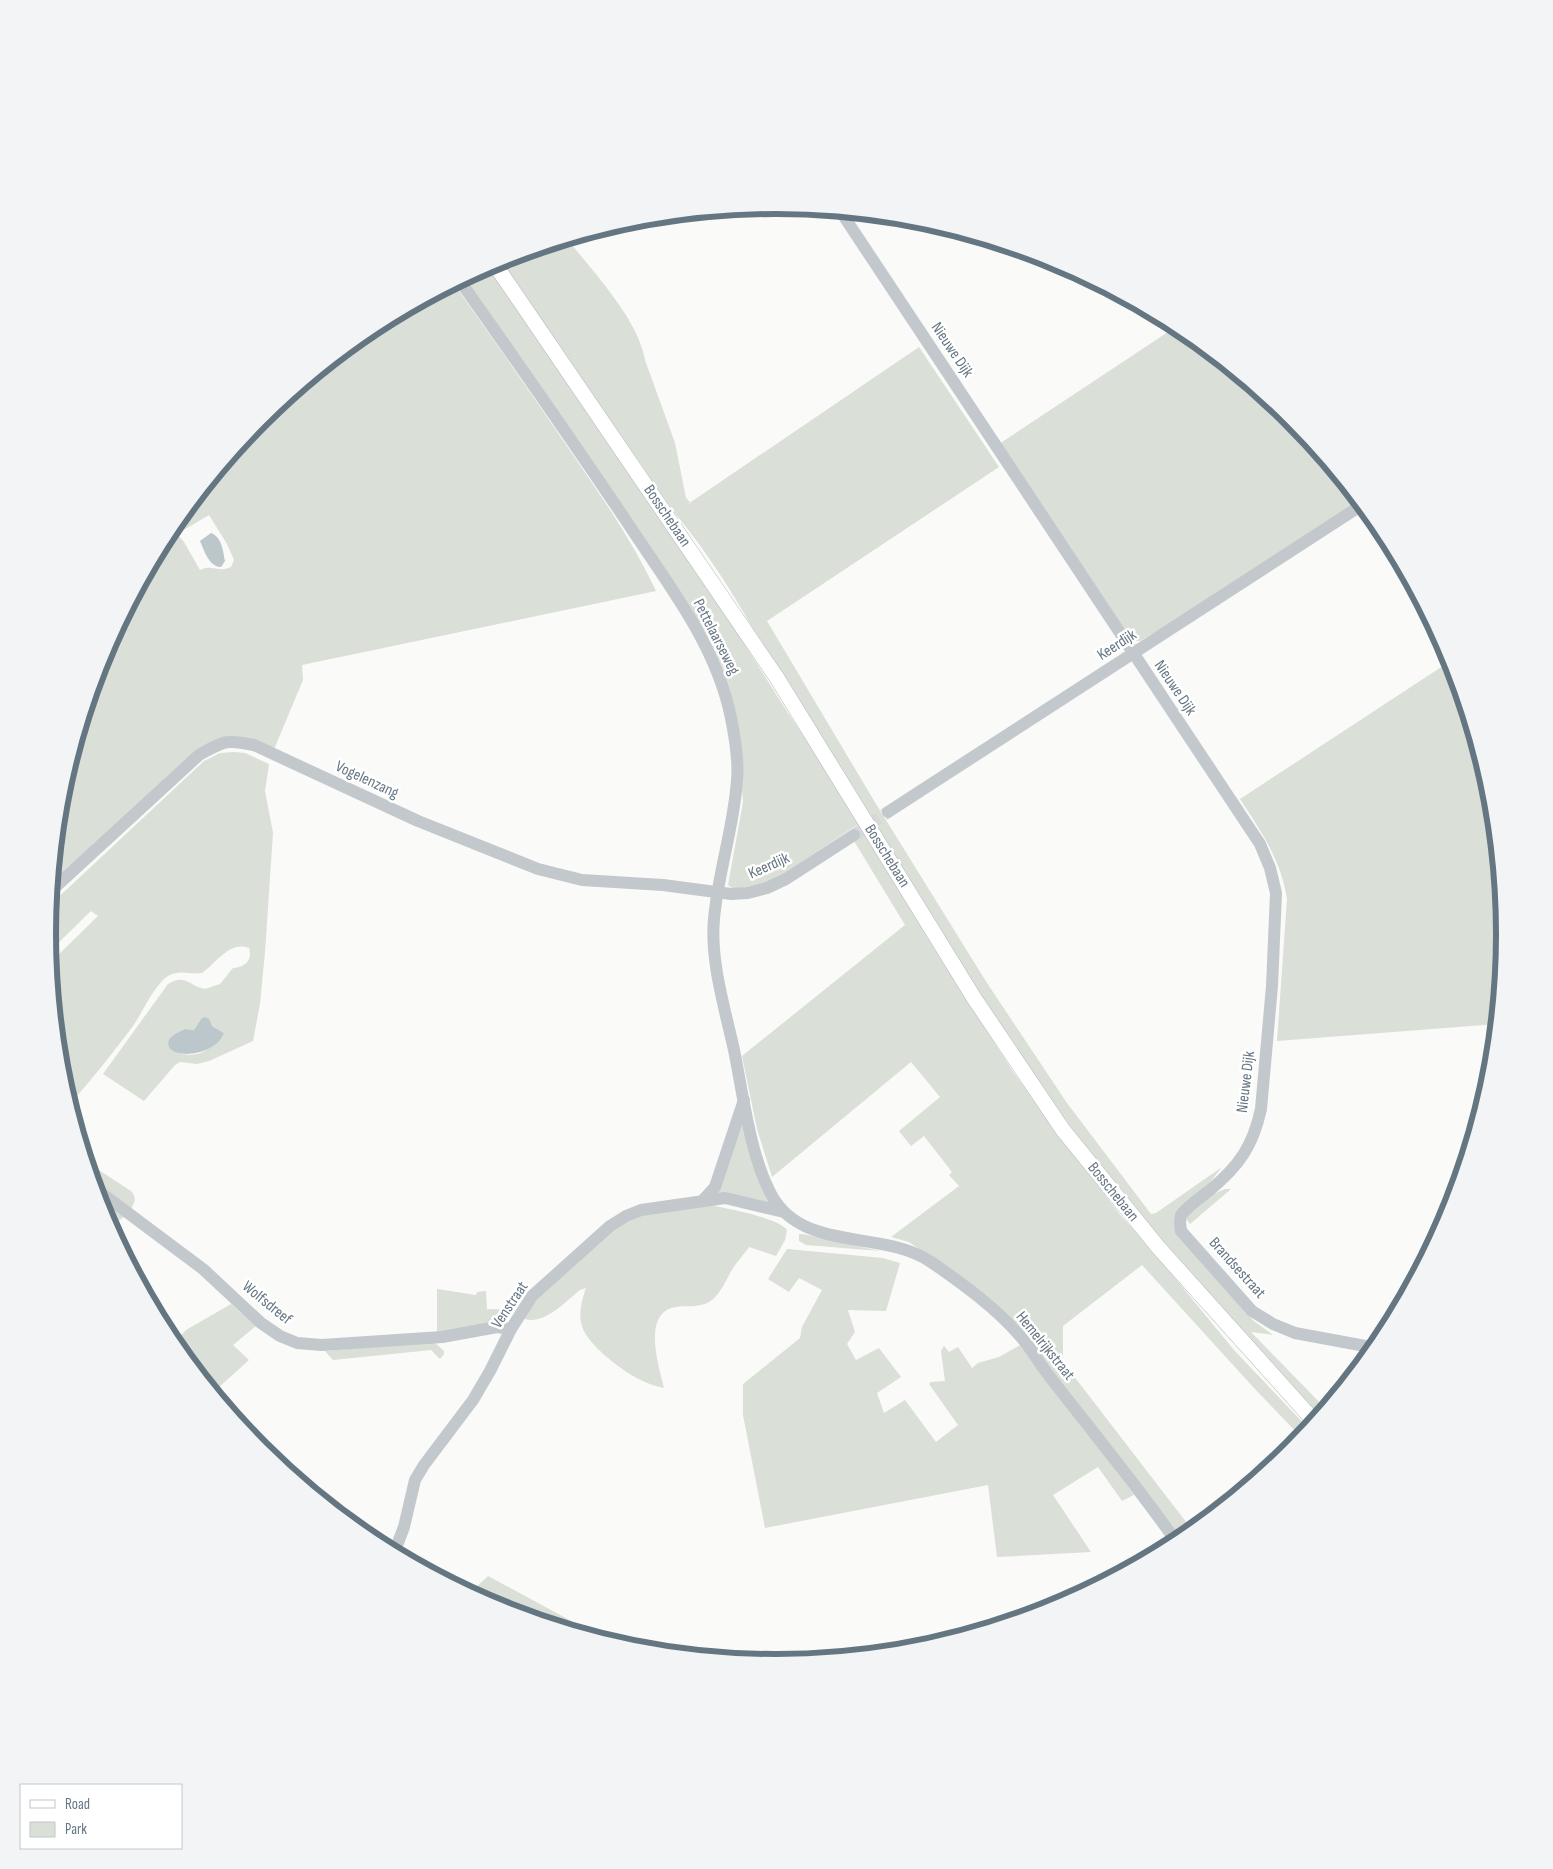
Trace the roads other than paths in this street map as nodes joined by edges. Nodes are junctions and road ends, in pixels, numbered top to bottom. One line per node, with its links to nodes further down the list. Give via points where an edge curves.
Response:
1 (845, 218): 5 (street, Nieuwe Dijk)
2 (499, 270): 17 (main road, Bosschebaan, via 777,678 974,998 1063,1130 1158,1247)
3 (464, 286): 9 (street, Pettelaarseweg, via 678,600 713,661 725,691 736,746 738,776)
4 (1357, 508): 5 (street, Keerdijk)
5 (1133, 654): 6 (street, Keerdijk); 14 (street, Nieuwe Dijk, via 1260,844 1276,893 1272,986 1257,1128 1237,1165)
6 (888, 812)
7 (854, 835): 9 (street, Keerdijk, via 767,888 748,893)
8 (58, 884): 9 (street, Vogelenzang, via 199,755 219,744 233,741 254,745 418,822 538,870 582,880)
9 (718, 892): 10 (street, Pettelaarseweg, via 714,952)
10 (744, 1100): 12 (street, Pettelaarseweg, via 715,1187); 13 (street, Pettelaarseweg, via 763,1174 773,1199)
11 (106, 1196): 15 (street, Wolfsdreef, via 203,1269 261,1323 297,1343 341,1344 442,1337 492,1328)
12 (703, 1200): 13 (street, Venstraat, via 725,1198); 15 (street, Venstraat, via 641,1210 610,1226 532,1296)
13 (784, 1212): 18 (street, Hemelrijkstraat, via 811,1229 889,1245 922,1256 1001,1316 1023,1339)
14 (1181, 1215): 16 (street, Brandsestraat, via 1181,1231 1252,1311 1295,1333)
15 (511, 1329): 19 (street, Venstraat, via 473,1400 415,1480)
16 (1367, 1346)
17 (1310, 1418)
18 (1172, 1536)
19 (396, 1546)

